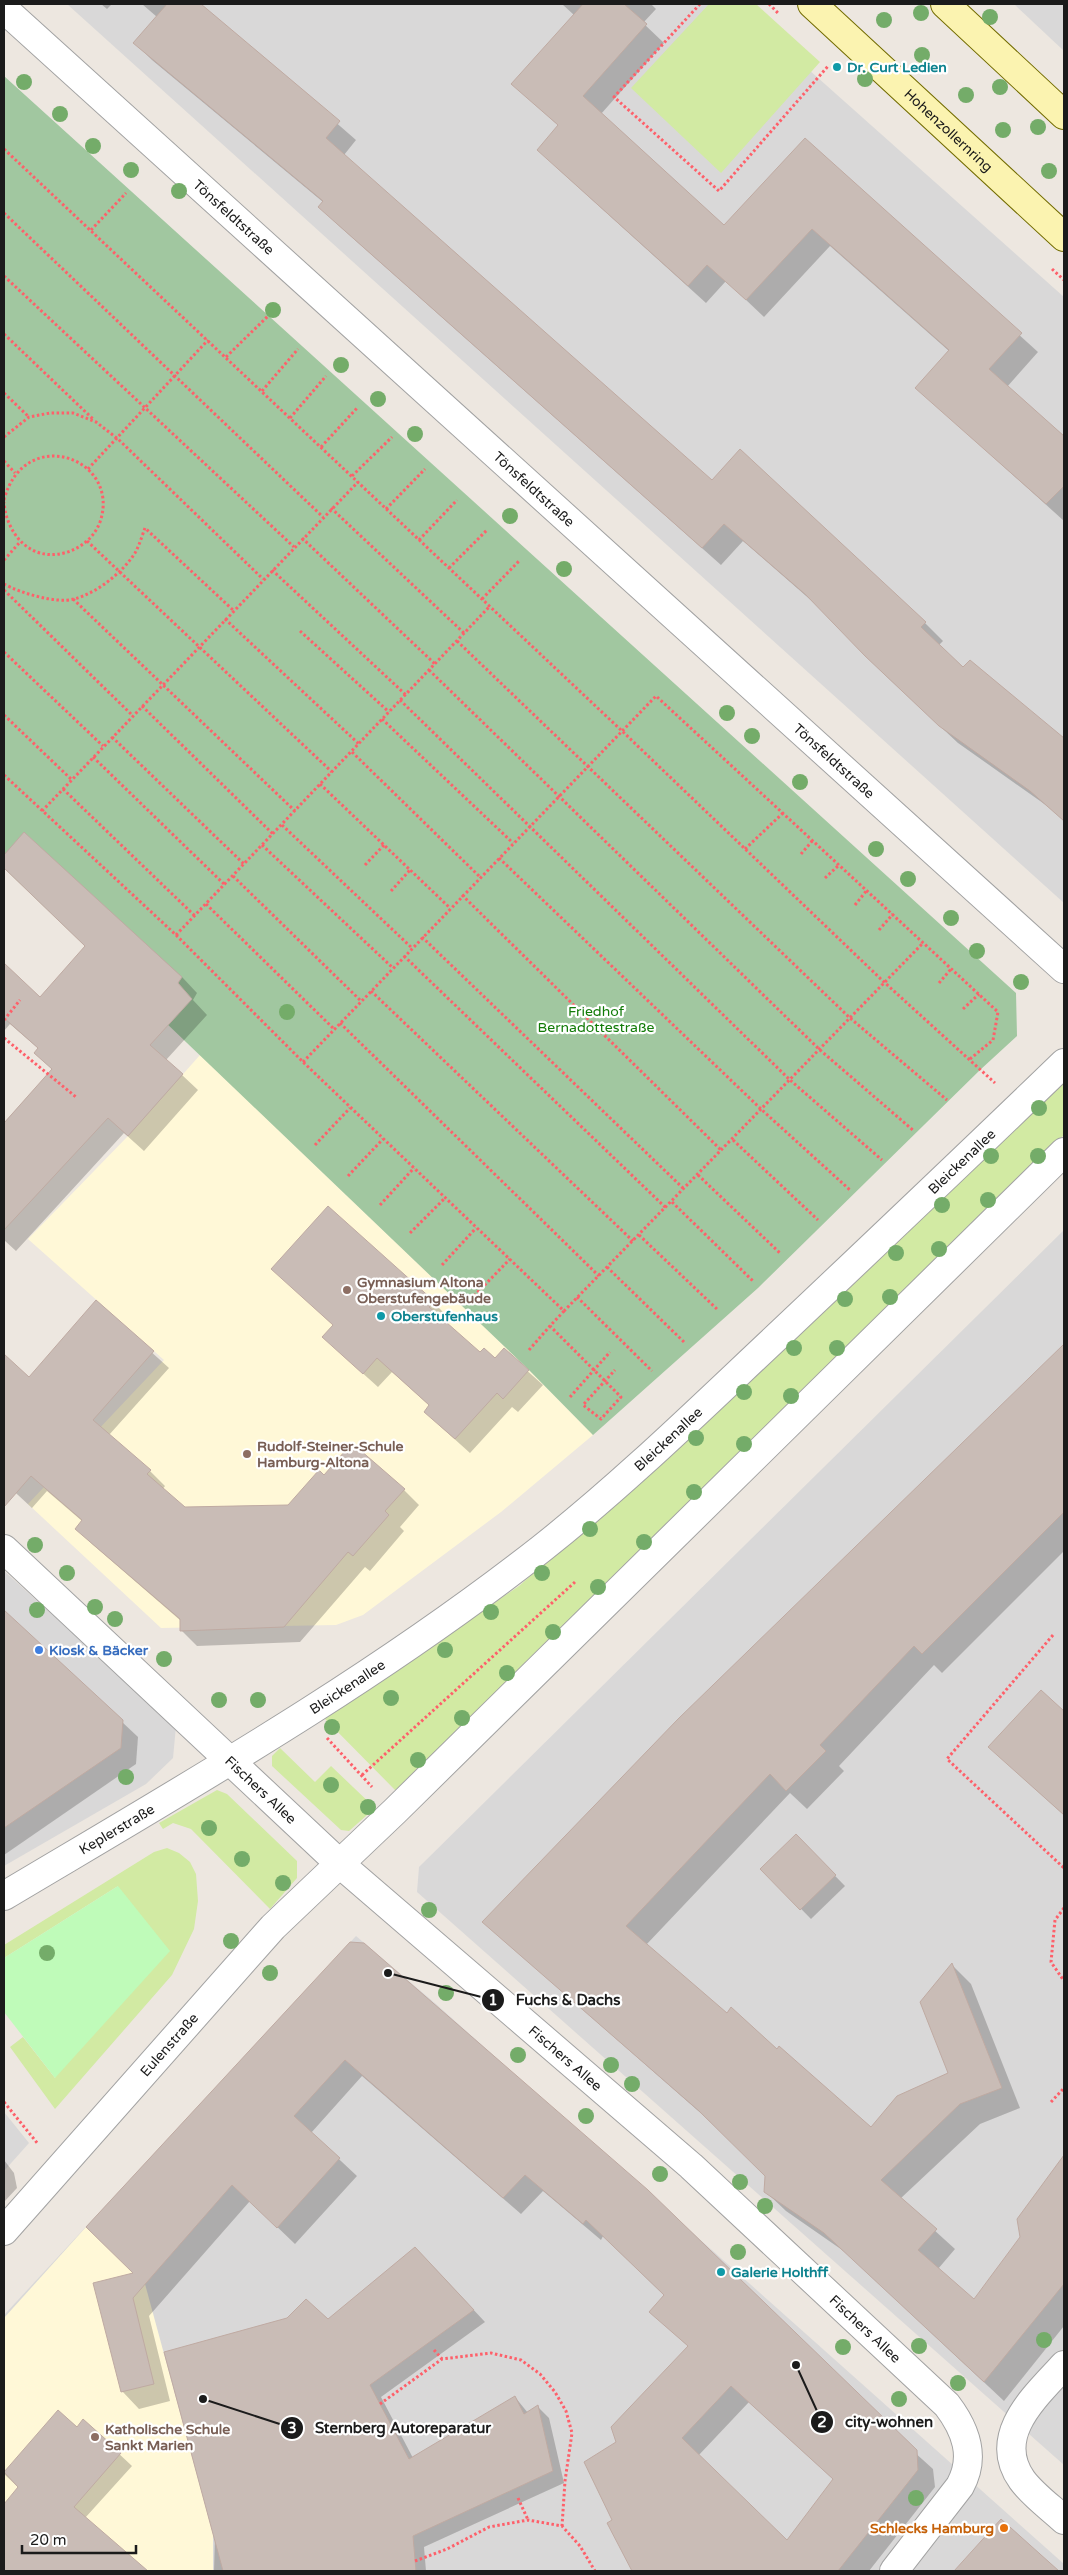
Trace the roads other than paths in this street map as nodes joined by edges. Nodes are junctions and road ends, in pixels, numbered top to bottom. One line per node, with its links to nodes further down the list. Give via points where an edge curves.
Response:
1 (812, 4): 5 (main road, Hohenzollernring)
2 (945, 4): 4 (main road)
3 (4, 9): 6 (street, Tönsfeldtstraße)
4 (1064, 116)
5 (1064, 237)
6 (1064, 969)
7 (1064, 1064): 10 (street, Bleickenallee, via 617,1486 542,1549 430,1632)
8 (1064, 1152): 11 (street)
9 (4, 1549): 10 (street, Fischers Allee)
10 (229, 1762): 11 (street, Fischers Allee); 12 (street, Keplerstraße)
11 (340, 1864): 13 (street, Eulenstraße, via 242,1960); 16 (street, Fischers Allee, via 698,2172 947,2405 965,2435 966,2475)
12 (4, 1896)
13 (4, 2231)
14 (1064, 2364): 15 (street, via 1023,2411 1014,2428 1012,2443 1021,2479)
15 (1064, 2520)
16 (894, 2571)

